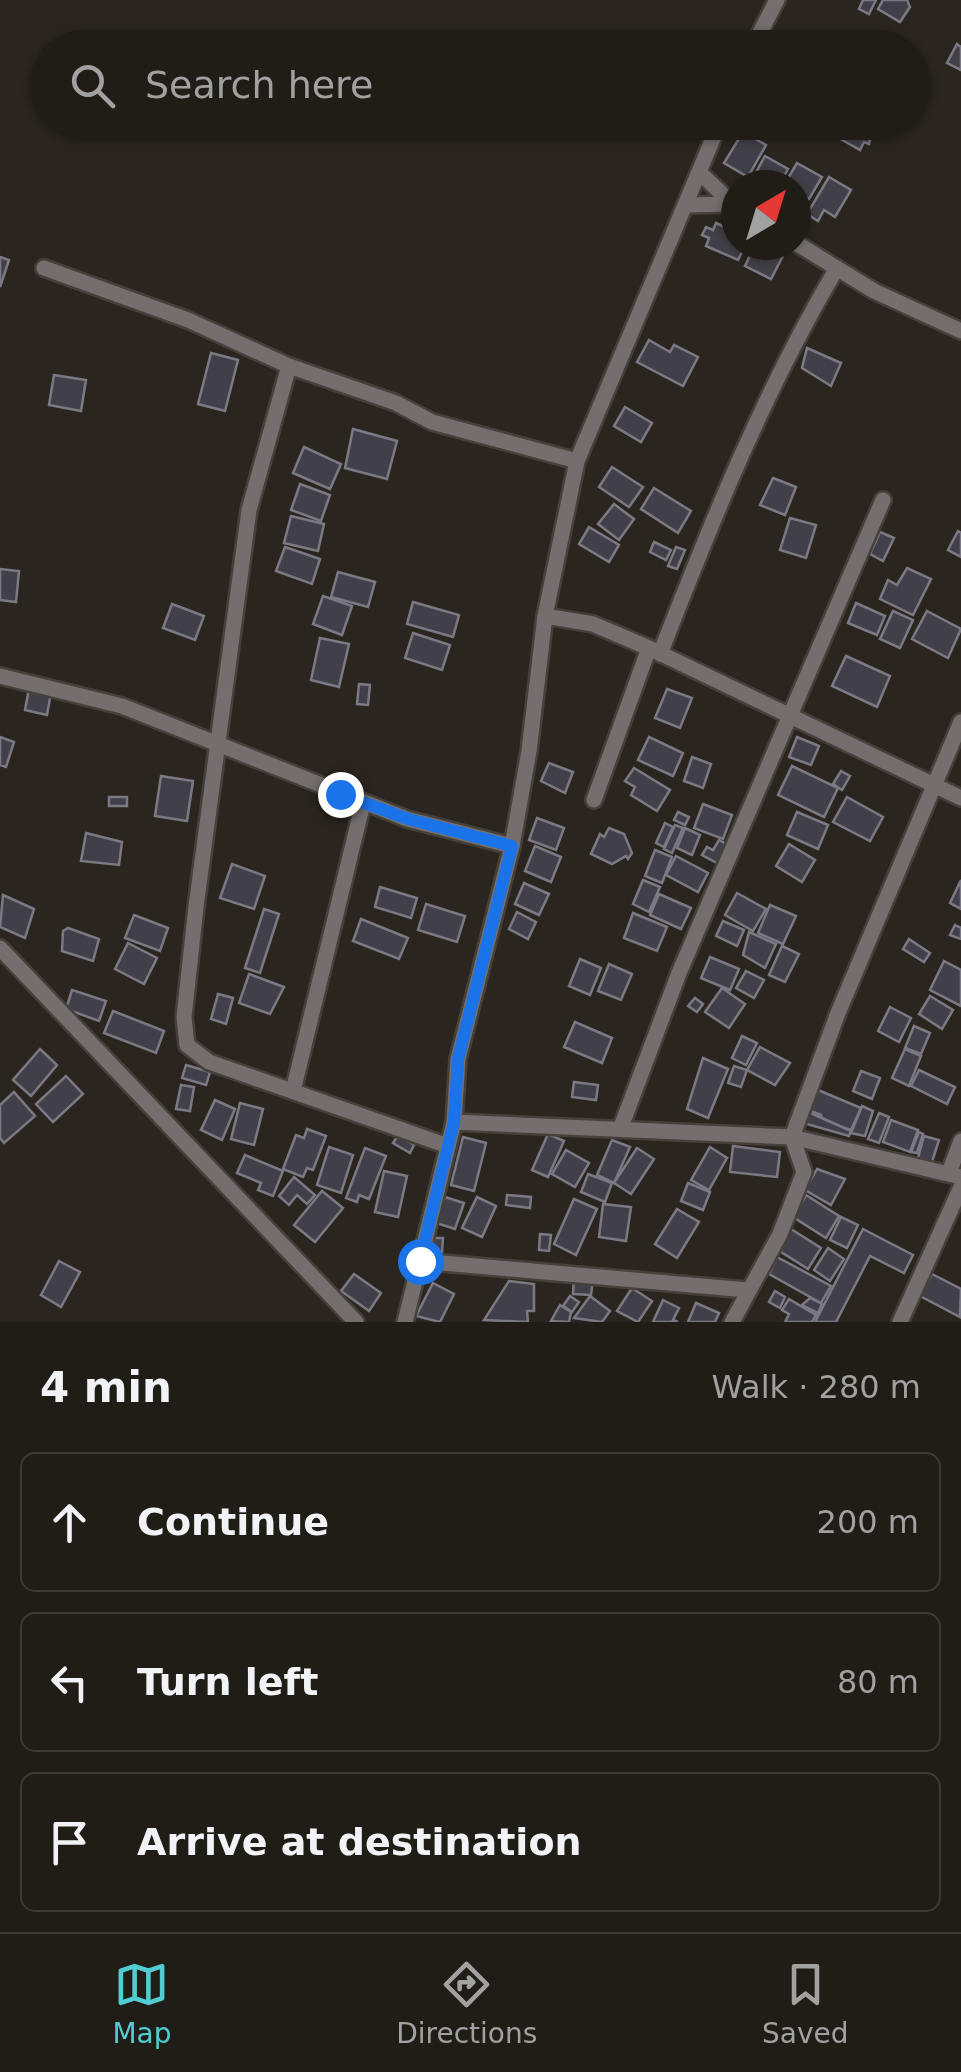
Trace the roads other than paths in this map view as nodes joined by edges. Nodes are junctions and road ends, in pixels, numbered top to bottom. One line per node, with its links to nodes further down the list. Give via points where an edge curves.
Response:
1 (777, 0): 2 (street)
2 (761, 30)
3 (713, 140): 4 (street)
4 (700, 173): 5 (street); 6 (street)
5 (721, 193)
6 (686, 206): 7 (street); 13 (street)
7 (721, 206)
8 (811, 253): 10 (street)
9 (44, 268): 12 (street, via 188,320)
10 (837, 268): 11 (street); 16 (street, via 787,352)
11 (961, 330)
12 (288, 366): 13 (street, via 432,422); 20 (street, via 248,510)
13 (577, 460): 15 (street)
14 (882, 500): 18 (street)
15 (544, 616): 16 (street, via 593,624); 25 (street)
16 (655, 651): 18 (street); 23 (street)
17 (0, 676): 20 (street, via 122,706)
18 (791, 716): 21 (street); 29 (street, via 679,973)
19 (961, 722): 21 (street)
20 (219, 742): 24 (street); 27 (street, via 184,1017 188,1045 210,1062)
21 (934, 783): 22 (street); 30 (street)
22 (961, 798)
23 (594, 800)
24 (363, 803): 25 (street); 27 (street)
25 (512, 846): 28 (street, via 458,1059)
26 (0, 948): 37 (street)
27 (293, 1091): 32 (street)
28 (454, 1122): 29 (street); 32 (street)
29 (621, 1127): 30 (street)
30 (792, 1137): 33 (street); 36 (street, via 804,1172 780,1234)
31 (961, 1141): 33 (street)
32 (448, 1146): 35 (street)
33 (955, 1175)
34 (961, 1187): 40 (street)
35 (420, 1261): 36 (street); 38 (street)
36 (747, 1290): 39 (street)
37 (356, 1322)
38 (405, 1322)
39 (732, 1322)
40 (900, 1322)

